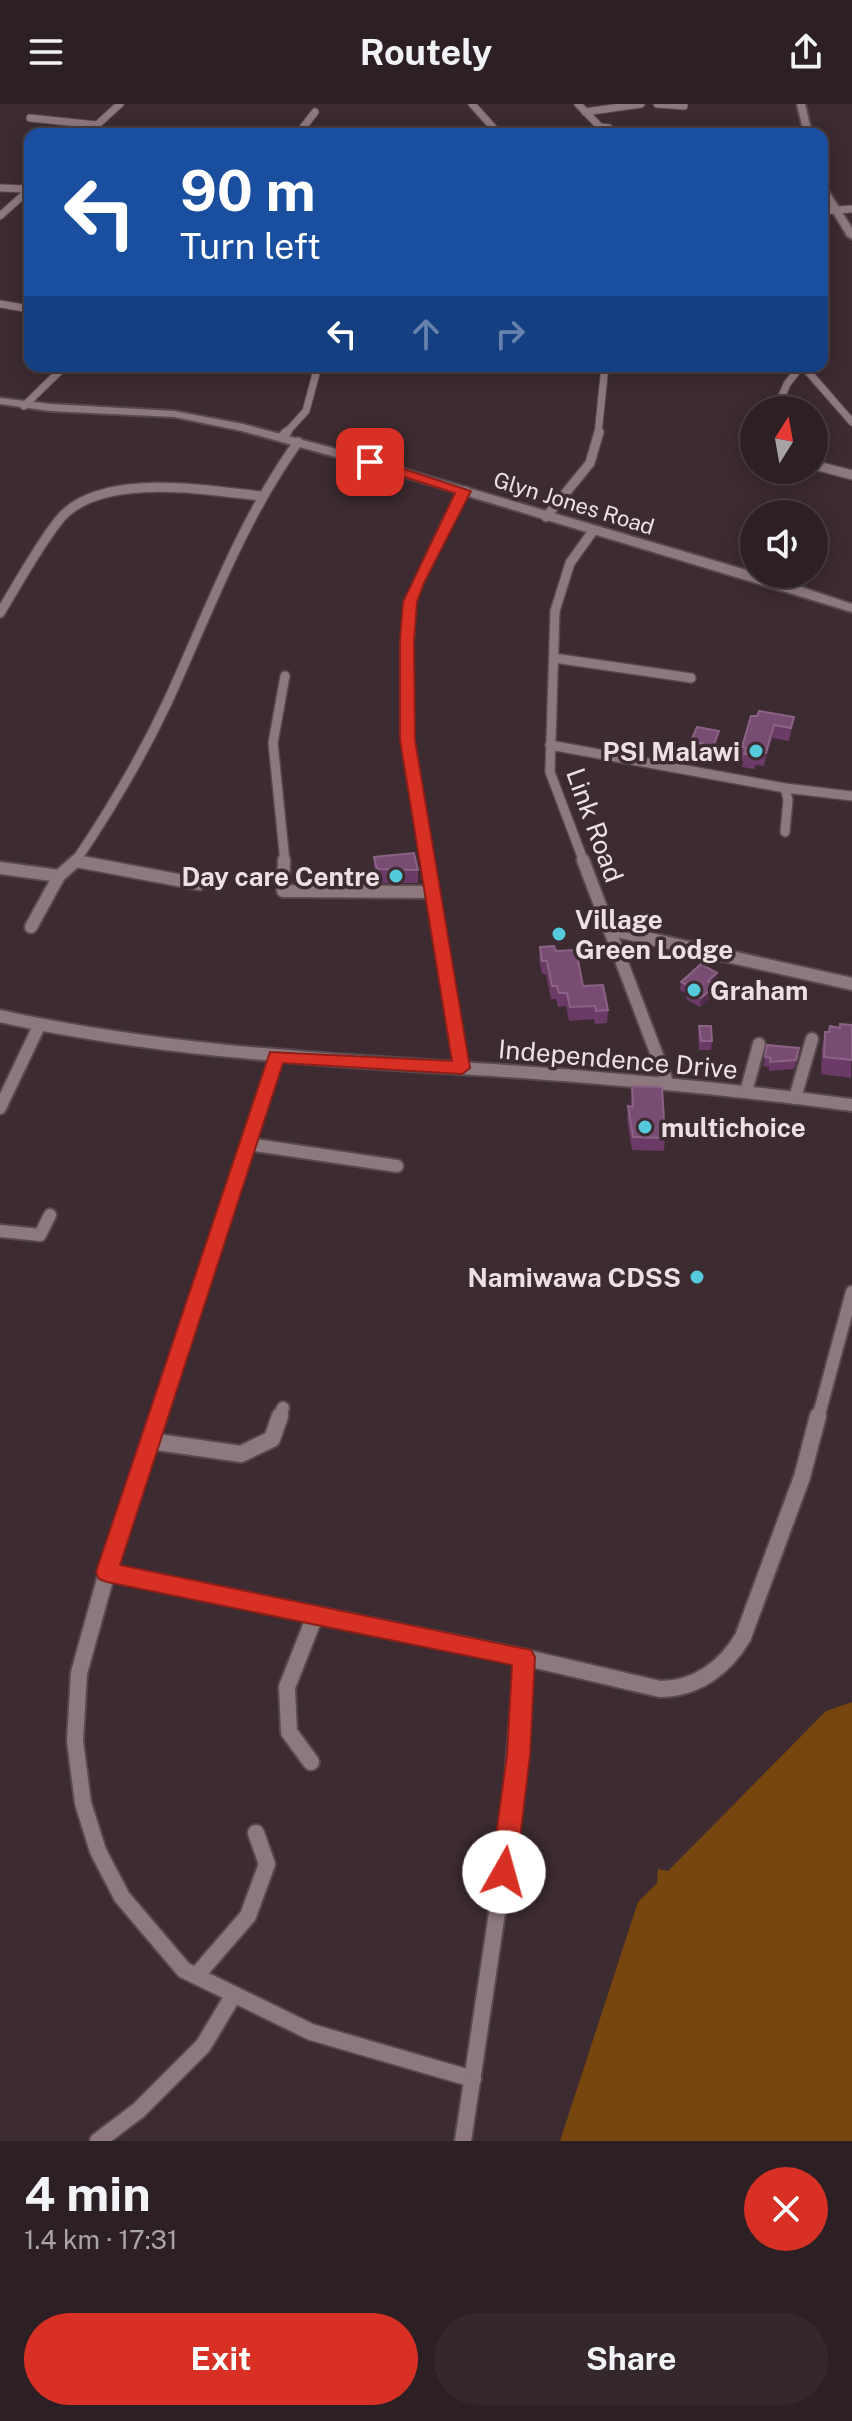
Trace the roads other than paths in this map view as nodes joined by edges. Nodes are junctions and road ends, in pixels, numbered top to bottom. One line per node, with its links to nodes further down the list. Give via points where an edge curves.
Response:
1 (120, 104): 11 (street)
2 (472, 104): 14 (street)
3 (578, 104): 9 (street)
4 (641, 104): 9 (street)
5 (657, 104): 7 (street)
6 (801, 104): 16 (street)
7 (684, 106)
8 (315, 112): 13 (street)
9 (585, 112): 15 (street, via 600,127)
10 (30, 118): 11 (street)
11 (97, 125): 12 (street)
12 (94, 128)
13 (303, 128)
14 (494, 128)
15 (609, 128)
16 (807, 128)
17 (0, 188): 18 (street)
18 (24, 189)
19 (24, 194): 24 (street)
20 (828, 198): 21 (street)
21 (834, 209): 22 (street); 23 (street); 25 (street)
22 (852, 209)
23 (828, 210)
24 (0, 216)
25 (852, 236)
26 (0, 304): 27 (street)
27 (24, 308)
28 (59, 372): 35 (street)
29 (316, 372): 37 (street, via 306,411)
30 (605, 372): 43 (street, via 601,424 590,463)
31 (797, 372): 33 (street)
32 (807, 372): 36 (street)
33 (782, 396)
34 (0, 401): 35 (street, Glyn Jones Road)
35 (24, 406): 37 (street, Glyn Jones Road, via 179,414)
36 (852, 422)
37 (282, 437): 38 (street, Glyn Jones Road)
38 (298, 442): 41 (street, Glyn Jones Road); 42 (street)
39 (828, 469): 40 (street)
40 (852, 475)
41 (465, 491): 43 (street, Glyn Jones Road); 58 (street, via 410,602 407,740)
42 (260, 496): 46 (street, via 147,486 74,506 61,517); 54 (street, via 148,740)
43 (546, 517): 44 (street, Glyn Jones Road)
44 (593, 531): 45 (street, Glyn Jones Road); 47 (street, Link Road, via 562,583)
45 (852, 608)
46 (0, 613)
47 (554, 658): 49 (street); 50 (street, Link Road)
48 (285, 676): 58 (street, via 273,743 283,891)
49 (691, 678)
50 (550, 745): 51 (street); 60 (street, Link Road, via 550,772 559,802)
51 (785, 788): 52 (street); 53 (street)
52 (852, 796)
53 (785, 832)
54 (76, 861): 56 (street); 57 (street)
55 (0, 868): 56 (street)
56 (59, 876): 59 (street)
57 (199, 884)
58 (433, 892): 67 (street)
59 (31, 927)
60 (611, 930): 61 (street); 68 (street, Link Road)
61 (852, 984)
62 (0, 1016): 63 (street, Independence Drive)
63 (39, 1026): 66 (street, Independence Drive, via 155,1045); 72 (street)
64 (812, 1039): 70 (street)
65 (759, 1044): 69 (street)
66 (276, 1056): 67 (street, Independence Drive); 73 (street)
67 (462, 1068): 68 (street, Independence Drive)
68 (668, 1084): 69 (street, Independence Drive)
69 (746, 1092): 70 (street, Independence Drive)
70 (795, 1098): 71 (street, Independence Drive)
71 (852, 1103)
72 (0, 1108)
73 (248, 1144): 74 (street); 79 (street)
74 (397, 1166)
75 (50, 1215): 76 (street, via 40,1235)
76 (0, 1231)
77 (852, 1292): 82 (street, via 802,1477 733,1654 699,1682 680,1689)
78 (283, 1408): 79 (street, via 272,1439 241,1454)
79 (150, 1441): 80 (street)
80 (107, 1572): 81 (street); 85 (street, via 79,1673 75,1741 83,1803 98,1851 122,1897 184,1970)
81 (315, 1616): 82 (street); 83 (street, via 287,1687 289,1732)
82 (523, 1657): 87 (street, via 519,1755)
83 (311, 1762)
84 (256, 1833): 85 (street, via 267,1864 248,1916)
85 (196, 1976): 86 (street)
86 (233, 1996): 87 (street, via 311,2032); 88 (street, via 203,2046 139,2110)
87 (473, 2079): 89 (street)
88 (98, 2141)
89 (463, 2141)

